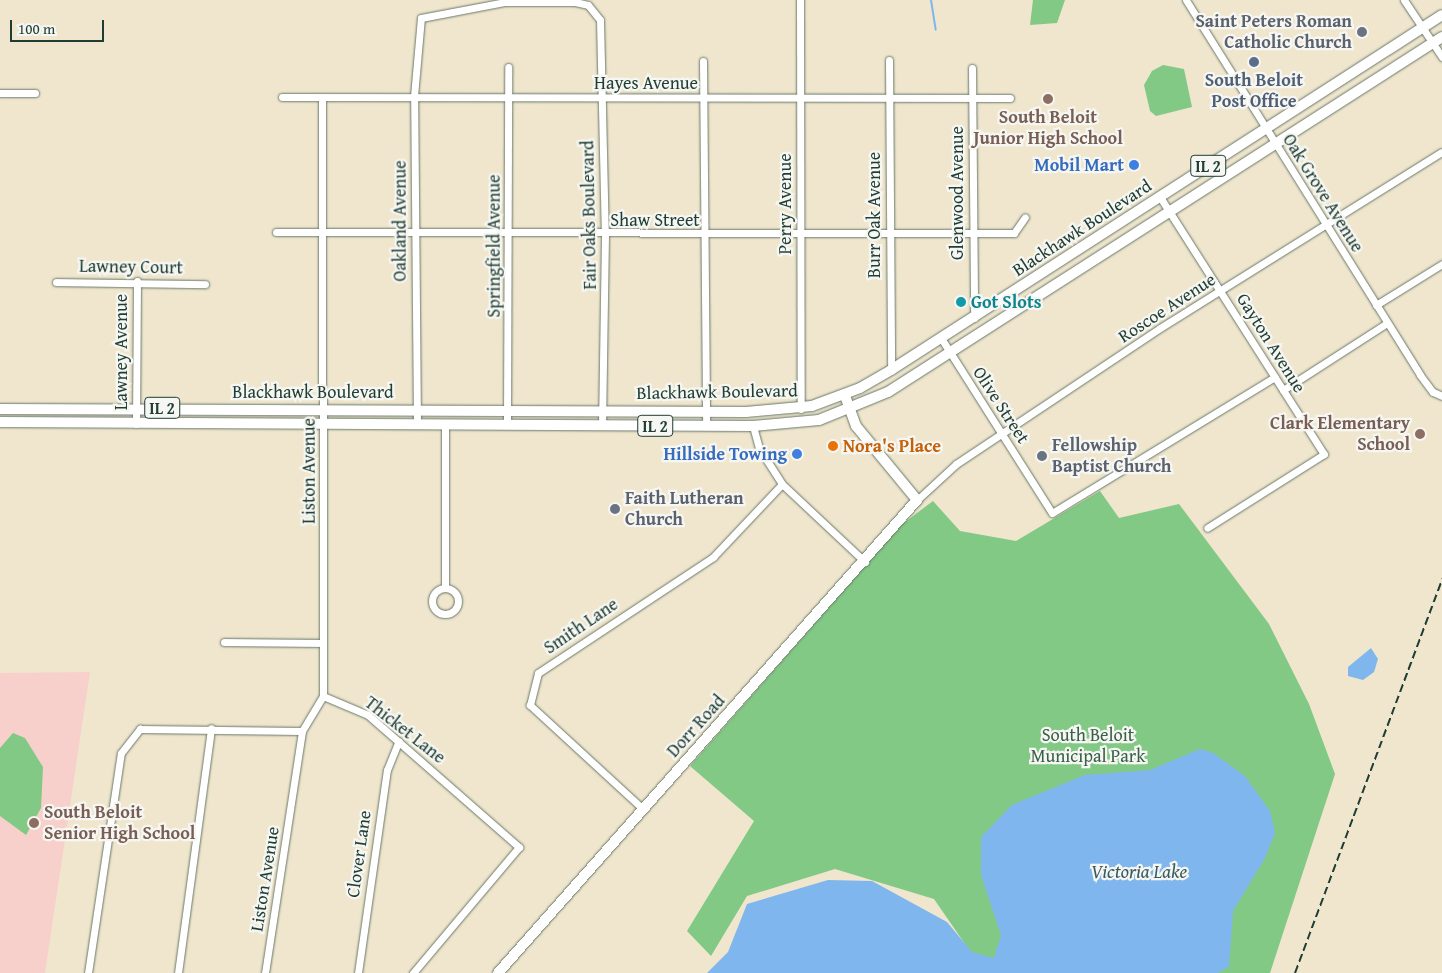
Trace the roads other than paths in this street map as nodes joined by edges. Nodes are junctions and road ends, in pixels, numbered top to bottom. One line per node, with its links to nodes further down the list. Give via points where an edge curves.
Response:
1 (800, 0): 23 (street, Perry Avenue)
2 (1186, 0): 25 (street, Oak Grove Avenue)
3 (1404, 0): 6 (street)
4 (1442, 15): 6 (main road, Blackhawk Boulevard / IL 2)
5 (600, 20): 15 (street, Oakland Avenue, via 588,5 575,2 505,2 421,18); 21 (street, Fair Oaks Boulevard)
6 (1423, 27): 7 (street); 25 (main road, Blackhawk Boulevard / IL 2)
7 (1438, 40): 8 (street); 26 (main road, Blackhawk Boulevard / IL 2)
8 (1442, 57)
9 (889, 60): 24 (street, Burr Oak Avenue)
10 (703, 61): 22 (street)
11 (508, 67): 16 (street, Springfield Avenue)
12 (972, 68): 18 (street, Glenwood Avenue)
13 (0, 93): 14 (street)
14 (35, 93)
15 (414, 96): 16 (street, Hayes Avenue); 19 (street, Hayes Avenue); 34 (street, Oakland Avenue)
16 (508, 96): 21 (street, Hayes Avenue); 38 (street, Springfield Avenue)
17 (282, 97): 19 (street, Hayes Avenue)
18 (972, 97): 20 (street, Hayes Avenue); 24 (street, Hayes Avenue); 37 (street, Glenwood Avenue)
19 (322, 98): 33 (street, Liston Avenue)
20 (1010, 98)
21 (602, 99): 22 (street, Hayes Avenue); 39 (street, Fair Oaks Boulevard)
22 (705, 99): 23 (street, Hayes Avenue); 40 (street)
23 (801, 99): 24 (street, Hayes Avenue); 35 (street, Perry Avenue)
24 (889, 100): 36 (street, Burr Oak Avenue)
25 (1266, 129): 26 (street, Oak Grove Avenue); 28 (main road, Blackhawk Boulevard / IL 2)
26 (1275, 146): 29 (main road, Blackhawk Boulevard / IL 2); 31 (street, Oak Grove Avenue)
27 (1442, 152): 31 (street, Roscoe Avenue)
28 (1160, 197): 29 (street, Gayton Avenue); 47 (main road, Blackhawk Boulevard / IL 2)
29 (1170, 213): 45 (street, Gayton Avenue); 50 (main road, Blackhawk Boulevard / IL 2)
30 (1025, 217): 37 (street, Shaw Street, via 1014,233)
31 (1326, 226): 45 (street, Roscoe Avenue); 46 (street, Oak Grove Avenue)
32 (276, 232): 33 (street, Shaw Street)
33 (323, 232): 34 (street, Shaw Street); 57 (street, Liston Avenue)
34 (415, 232): 38 (street, Shaw Street); 58 (street, Oakland Avenue)
35 (799, 233): 36 (street, Shaw Street); 40 (street, Shaw Street); 61 (street, Perry Avenue)
36 (889, 233): 37 (street, Shaw Street); 51 (street, Burr Oak Avenue)
37 (972, 233): 47 (street, Glenwood Avenue)
38 (510, 234): 39 (street, Shaw Street); 60 (street, Springfield Avenue)
39 (605, 235): 40 (street, Shaw Street); 62 (street, Fair Oaks Boulevard)
40 (704, 235): 63 (street)
41 (1442, 264): 46 (street)
42 (137, 281): 43 (street, Lawney Court); 44 (street, Lawney Court); 56 (street, Lawney Avenue)
43 (56, 282)
44 (205, 284)
45 (1221, 291): 52 (street, Gayton Avenue); 74 (street, Roscoe Avenue)
46 (1376, 305): 48 (street, Oak Grove Avenue)
47 (974, 318): 49 (main road, Blackhawk Boulevard / IL 2)
48 (1387, 323): 53 (street); 55 (street, Oak Grove Avenue, via 1433,392)
49 (941, 338): 50 (street, Olive Street); 51 (main road, Blackhawk Boulevard / IL 2)
50 (950, 354): 64 (main road, Blackhawk Boulevard / IL 2); 74 (street, Olive Street)
51 (891, 370): 54 (main road, Blackhawk Boulevard / IL 2)
52 (1275, 377): 53 (street, Gayton Avenue); 74 (street, Olive Street, via 1052,513)
53 (1284, 390): 77 (street, Gayton Avenue, via 1324,454)
54 (845, 395): 61 (main road, Blackhawk Boulevard / IL 2); 64 (main road)
55 (1442, 396)
56 (136, 408): 57 (main road, Blackhawk Boulevard / IL 2); 59 (main road, Blackhawk Boulevard / IL 2); 66 (street, Lawney Avenue)
57 (324, 408): 58 (main road, Blackhawk Boulevard / IL 2); 67 (street, Liston Avenue)
58 (417, 408): 60 (main road, Blackhawk Boulevard / IL 2); 68 (street, Oakland Avenue)
59 (0, 409)
60 (508, 409): 62 (main road, Blackhawk Boulevard / IL 2); 70 (street, Springfield Avenue)
61 (801, 409): 63 (main road, Blackhawk Boulevard / IL 2)
62 (604, 410): 63 (main road, Blackhawk Boulevard / IL 2); 71 (street, Fair Oaks Boulevard)
63 (706, 411): 72 (street)
64 (848, 411): 73 (main road, Blackhawk Boulevard / IL 2, via 798,424); 76 (main road, via 888,470)
65 (0, 422): 66 (main road, Blackhawk Boulevard / IL 2)
66 (136, 424): 67 (main road, Blackhawk Boulevard / IL 2)
67 (324, 424): 68 (main road, Blackhawk Boulevard / IL 2); 81 (street, Liston Avenue)
68 (417, 424): 69 (main road, Blackhawk Boulevard / IL 2)
69 (445, 424): 70 (main road, Blackhawk Boulevard / IL 2); 79 (street)
70 (508, 425): 71 (main road, Blackhawk Boulevard / IL 2)
71 (602, 426): 72 (main road, Blackhawk Boulevard / IL 2)
72 (706, 426): 73 (main road, Blackhawk Boulevard / IL 2)
73 (753, 426): 75 (street, via 759,448)
74 (1002, 434): 76 (street, Roscoe Avenue, via 944,473)
75 (782, 484): 78 (street); 86 (street, Smith Lane, via 714,557 538,673 530,705)
76 (917, 500): 78 (main road, Dorr Road)
77 (1207, 528)
78 (865, 562): 86 (main road, Dorr Road)
79 (445, 588)
80 (224, 642): 81 (street)
81 (322, 642): 82 (street, Liston Avenue)
82 (323, 696): 84 (street); 85 (street, Thicket Lane, via 368,715)
83 (211, 728): 84 (street); 87 (street, via 140,729 121,753); 88 (street)
84 (302, 731): 89 (street, Liston Avenue)
85 (399, 741): 90 (street, Clover Lane, via 387,770); 91 (street, Thicket Lane, via 519,847)
86 (643, 808): 92 (main road, Dorr Road)
87 (88, 973)
88 (178, 973)
89 (266, 973)
90 (358, 973)
91 (413, 973)
92 (498, 973)

